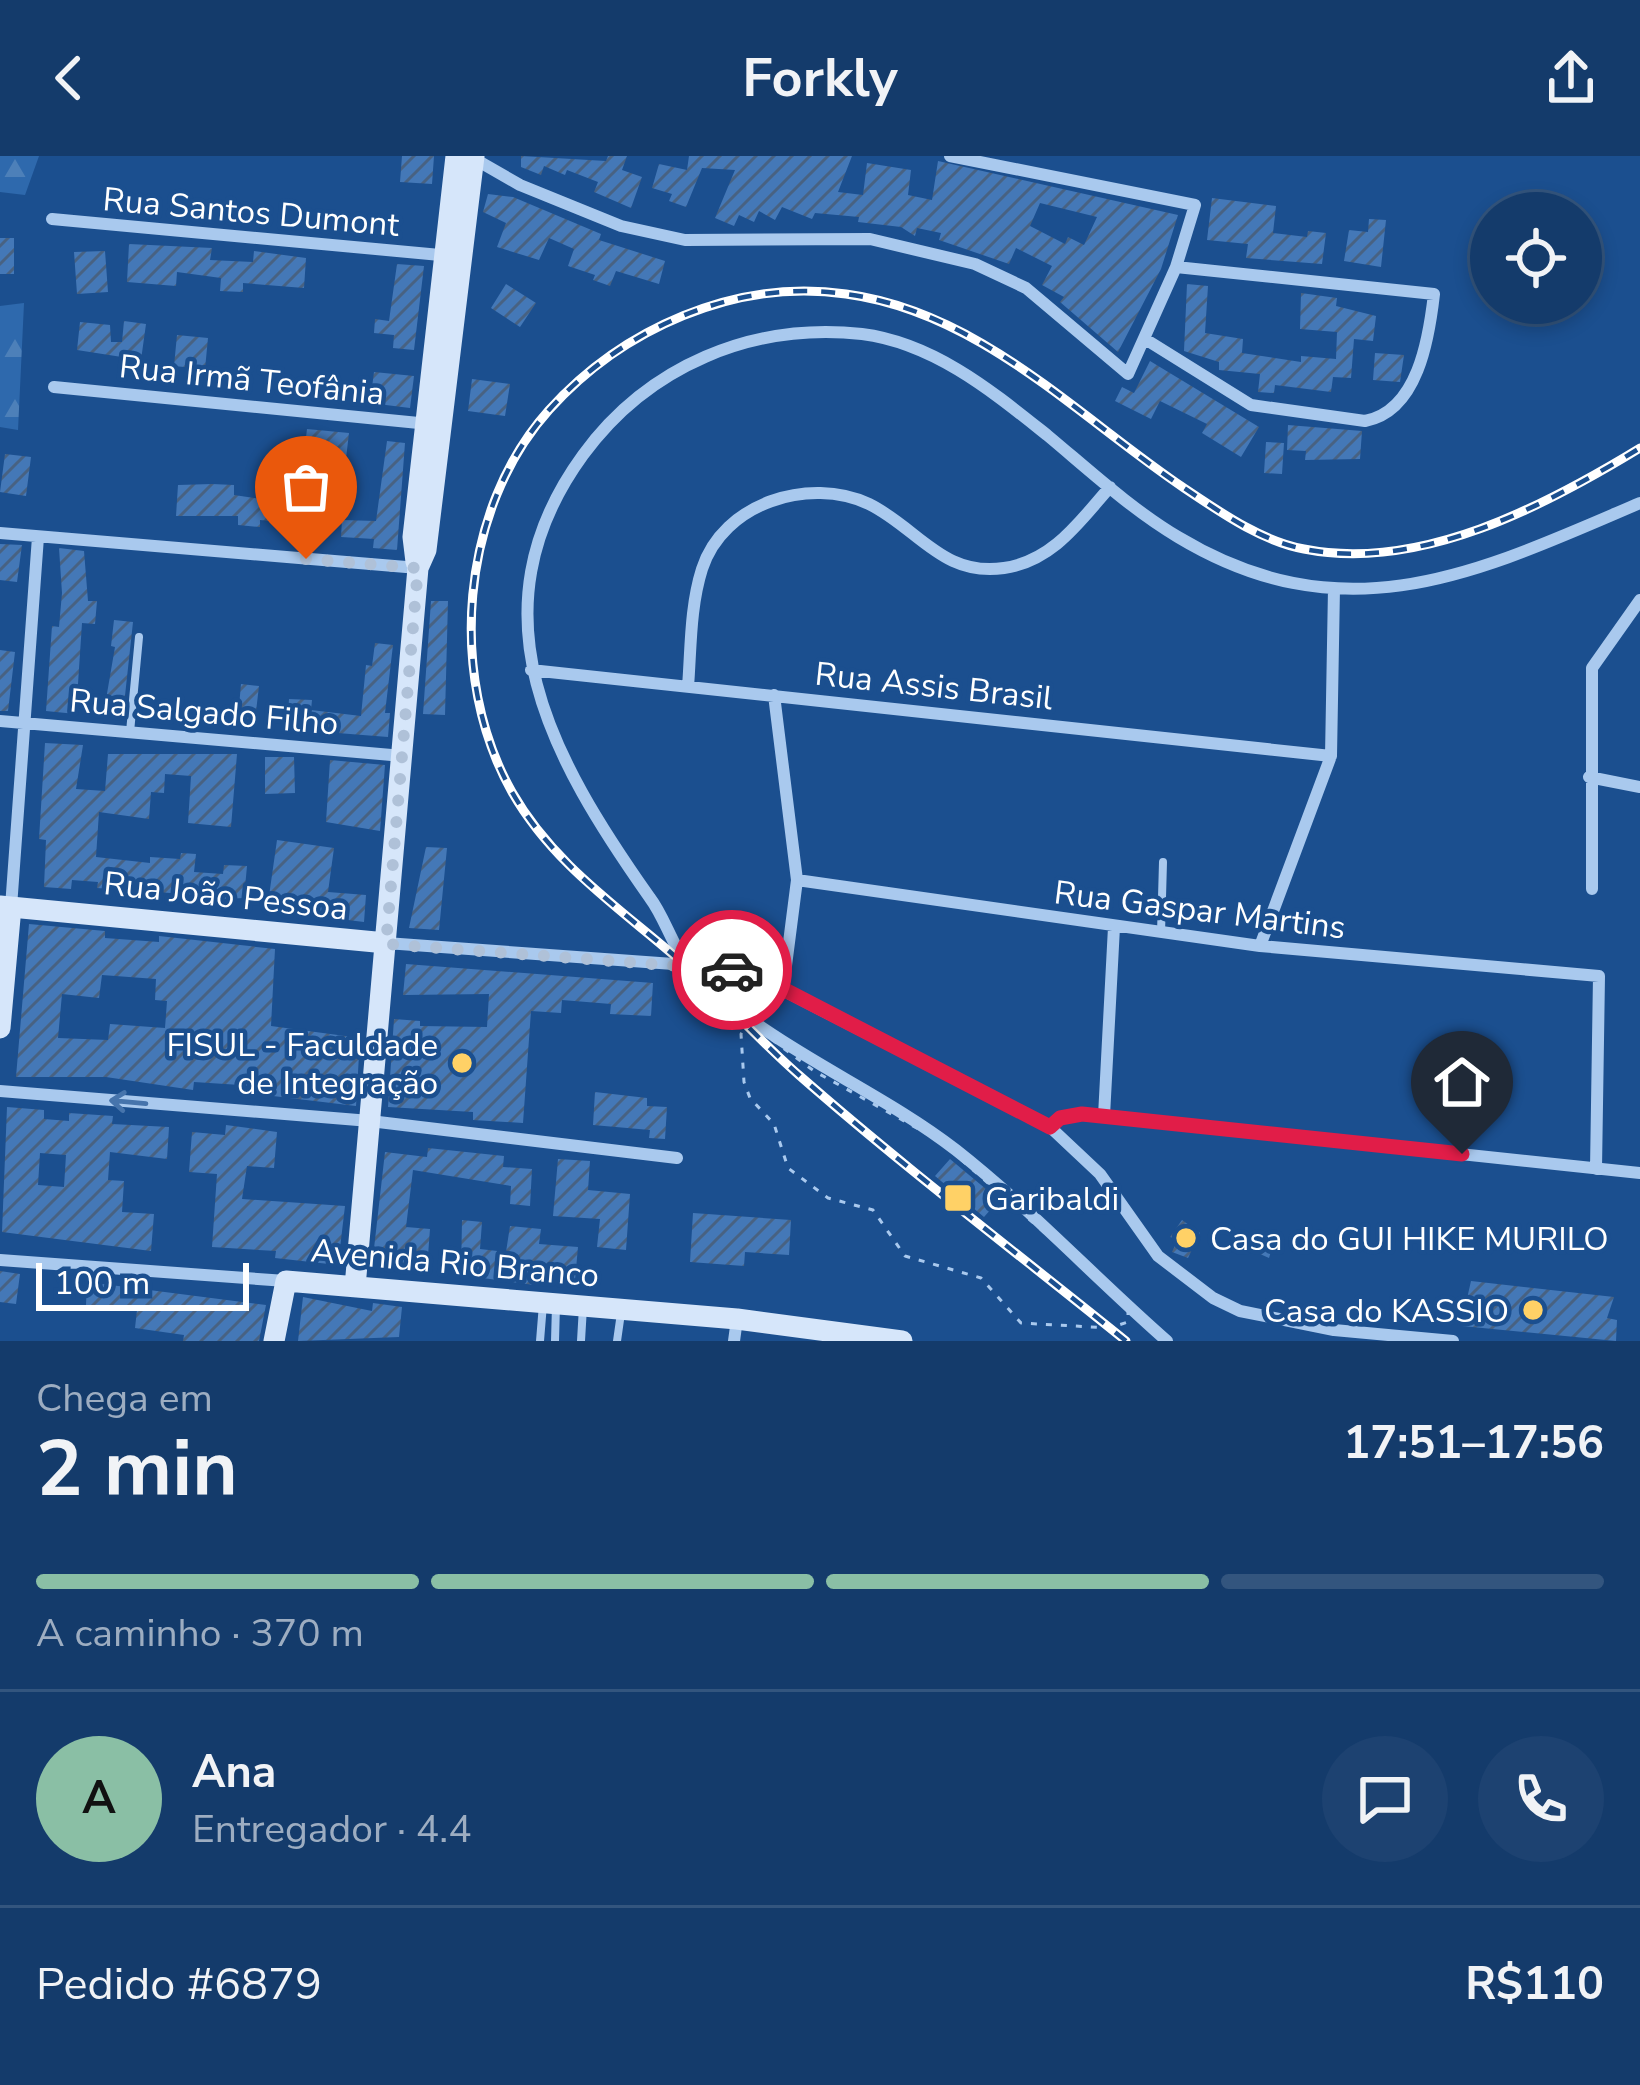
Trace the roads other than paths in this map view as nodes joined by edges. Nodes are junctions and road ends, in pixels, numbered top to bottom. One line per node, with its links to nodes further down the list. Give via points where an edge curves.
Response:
1 (950, 156): 5 (street, via 1195,205)
2 (465, 157): 4 (street); 6 (street, via 621,226 685,240 870,238 975,264 1026,288 1128,374)
3 (52, 219): 4 (street, Rua Santos Dumont)
4 (454, 257): 8 (street)
5 (1176, 267): 6 (street); 6 (street, via 1434,294 1428,342 1411,382 1383,415 1364,421 1251,405)
6 (1145, 339)
7 (54, 387): 8 (street, Rua Irmã Teofânia)
8 (435, 424): 13 (street)
9 (1110, 487): 14 (street, via 1177,537 1242,569); 17 (street, via 988,388 918,348 825,331 730,345 644,391 605,424 561,486 532,558 524,621); 18 (street, via 1052,550 980,569 930,552 865,502 833,494 772,500 723,534 703,564)
10 (1640, 503): 14 (street, via 1440,582)
11 (0, 533): 12 (street)
12 (38, 537): 13 (street); 21 (street)
13 (419, 555): 23 (street)
14 (1334, 588): 24 (street)
15 (1640, 599): 25 (street, via 1592,668)
16 (139, 637): 22 (lane)
17 (531, 670): 18 (street, Rua Assis Brasil); 35 (street, via 567,770)
18 (688, 687): 19 (street, Rua Assis Brasil)
19 (774, 695): 24 (street, Rua Assis Brasil); 28 (street)
20 (0, 721): 21 (street, Rua Salgado Filho)
21 (25, 723): 22 (street, Rua Salgado Filho); 30 (street)
22 (130, 732): 23 (street, Rua Salgado Filho)
23 (403, 756): 33 (street)
24 (1330, 756): 34 (street)
25 (1589, 777): 26 (street); 29 (street)
26 (1640, 787)
27 (1163, 862): 32 (lane)
28 (796, 880): 31 (street, Rua Gaspar Martins); 36 (street)
29 (1592, 889)
30 (6, 906): 33 (street, Rua João Pessoa); 37 (street)
31 (1114, 927): 32 (street, Rua Gaspar Martins); 39 (street)
32 (1161, 934): 34 (street, Rua Gaspar Martins)
33 (386, 944): 35 (street, Rua João Pessoa); 40 (street)
34 (1260, 946): 43 (street, Rua Gaspar Martins, via 1599,976)
35 (687, 965): 36 (street, Rua João Pessoa, via 734,970); 58 (street, via 756,1023 937,1135)
36 (783, 989): 41 (street, Rua João Pessoa)
37 (0, 1028)
38 (0, 1091): 40 (street, one-way to 38)
39 (1104, 1116): 41 (street, via 1066,1115); 43 (street)
40 (370, 1121): 42 (street); 47 (street)
41 (1050, 1127): 59 (street, Rua João Pessoa, via 1100,1174 1158,1256 1213,1298 1317,1327)
42 (676, 1158)
43 (1596, 1169): 44 (street)
44 (1640, 1173)
45 (0, 1260): 46 (street, Avenida Rio Branco)
46 (286, 1280): 47 (street, Avenida Rio Branco); 52 (street)
47 (355, 1286): 48 (street, Avenida Rio Branco)
48 (549, 1303): 49 (street, Avenida Rio Branco); 53 (lane); 54 (lane)
49 (583, 1306): 50 (street, Avenida Rio Branco); 55 (lane)
50 (622, 1309): 51 (street, Avenida Rio Branco); 56 (lane)
51 (736, 1330): 57 (street, Avenida Rio Branco)
52 (274, 1341)
53 (540, 1341)
54 (555, 1341)
55 (580, 1341)
56 (617, 1341)
57 (902, 1341)
58 (1167, 1341)
59 (1453, 1341)

